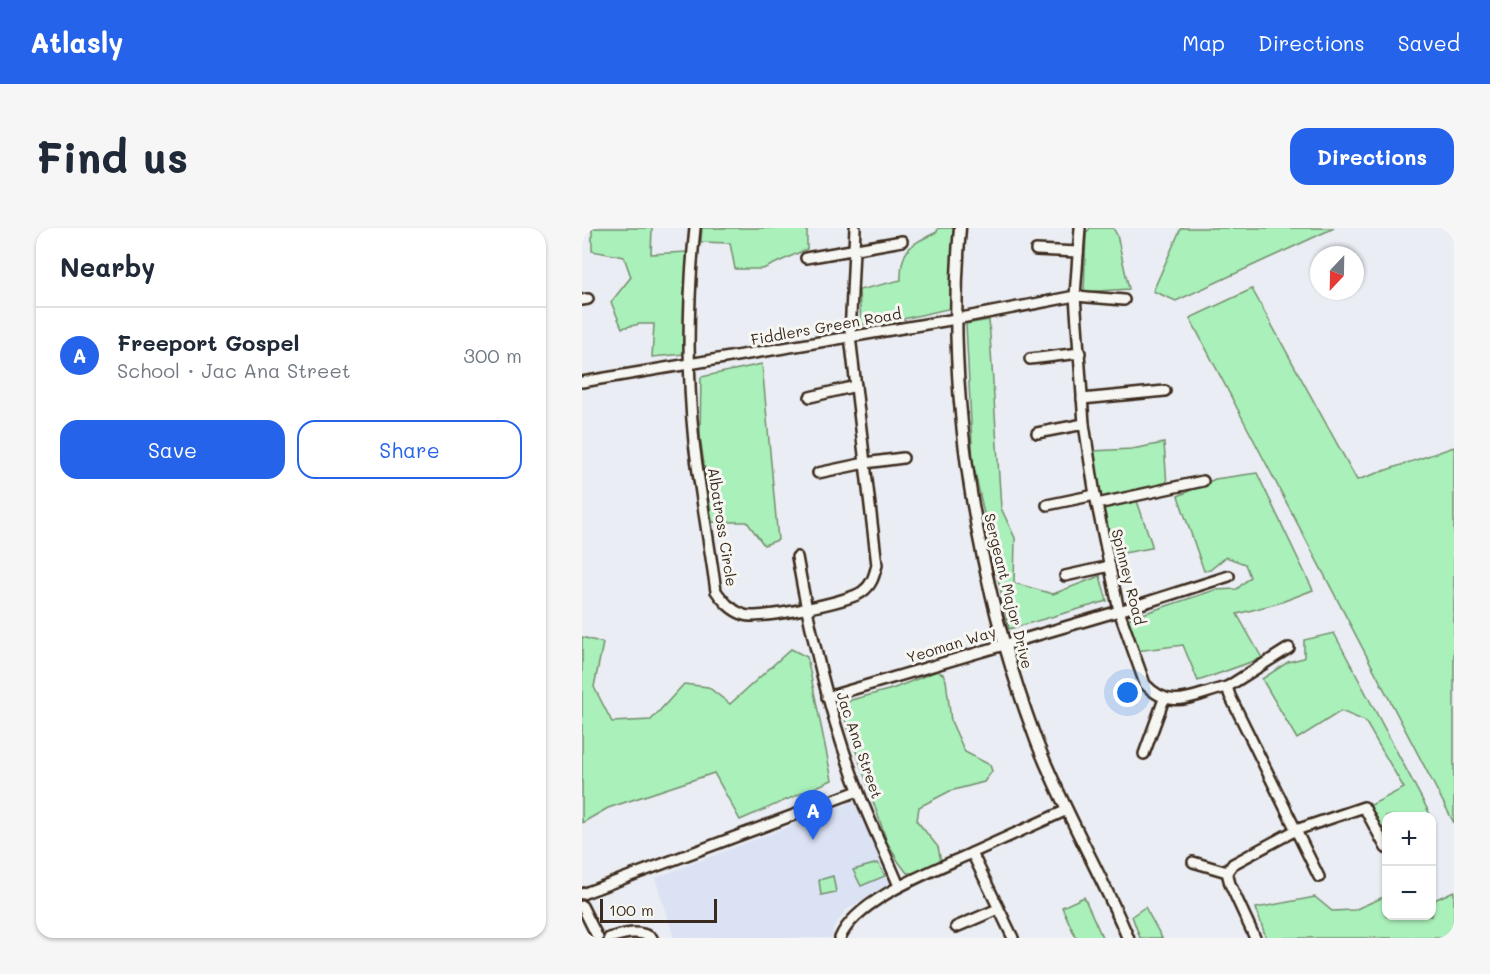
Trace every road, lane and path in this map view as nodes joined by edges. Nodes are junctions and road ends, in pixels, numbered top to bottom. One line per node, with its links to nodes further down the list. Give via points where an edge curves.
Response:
1 (695, 228): 16 (street, Albatross Circle)
2 (855, 228): 6 (street, Albatross Circle)
3 (960, 228): 12 (street, Sergeant Major Drive)
4 (1080, 228): 8 (street, Spinney Road)
5 (902, 242): 6 (street)
6 (853, 249): 9 (street); 13 (street, Albatross Circle)
7 (1036, 250): 8 (street)
8 (1078, 252): 10 (street, Spinney Road)
9 (806, 258)
10 (1075, 296): 11 (street, Fiddlers Green Road); 12 (street, Fiddlers Green Road); 14 (street, Spinney Road)
11 (1124, 300)
12 (956, 319): 13 (street, Fiddlers Green Road); 36 (street, Sergeant Major Drive, via 961,414 976,520)
13 (850, 336): 16 (street, Fiddlers Green Road); 18 (street, Albatross Circle)
14 (1080, 353): 15 (street); 21 (street, Spinney Road)
15 (1030, 359)
16 (690, 365): 17 (street, Fiddlers Green Road); 34 (street, Albatross Circle, via 694,441 716,591 729,608 746,616)
17 (582, 382)
18 (856, 386): 20 (street); 25 (street, Albatross Circle)
19 (1165, 391): 21 (street)
20 (810, 397)
21 (1082, 399): 22 (street, Spinney Road)
22 (1084, 424): 23 (street); 28 (street, Spinney Road)
23 (1037, 433)
24 (903, 458): 25 (street)
25 (865, 463): 26 (street); 34 (street, Albatross Circle, via 877,565 874,580 862,592 844,600)
26 (818, 473)
27 (1203, 481): 28 (street)
28 (1096, 500): 29 (street); 31 (street, Spinney Road)
29 (1047, 506)
30 (796, 557): 34 (street, Jac Ana Street)
31 (1110, 566): 32 (street); 35 (street, Spinney Road)
32 (1065, 576)
33 (1229, 576): 35 (street, Yeoman Way)
34 (806, 609): 39 (street, Jac Ana Street)
35 (1119, 611): 36 (street, Yeoman Way); 40 (street, Spinney Road, via 1145,684)
36 (1004, 644): 39 (street, Yeoman Way); 43 (street, Sergeant Major Drive, via 1036,741)
37 (1289, 648): 38 (street)
38 (1227, 687): 40 (street, via 1178,701); 44 (street)
39 (826, 697): 42 (street, Jac Ana Street)
40 (1164, 699): 41 (street)
41 (1144, 754)
42 (858, 790): 50 (street, Jac Ana Street); 51 (street)
43 (1067, 810): 46 (street); 60 (street, Sergeant Major Drive)
44 (1296, 830): 45 (street, via 1364,807); 48 (street, via 1233,864); 49 (street)
45 (1382, 841)
46 (972, 853): 50 (street); 53 (street)
47 (1193, 862): 48 (street)
48 (1227, 872): 61 (street)
49 (1319, 877)
50 (899, 886): 58 (street, via 859,913)
51 (582, 894)
52 (582, 906): 55 (street)
53 (998, 909): 54 (street); 59 (street)
54 (956, 927)
55 (598, 938)
56 (609, 938): 57 (street, via 642,932)
57 (652, 938)
58 (840, 938)
59 (1013, 938)
60 (1128, 938)
61 (1254, 938)

